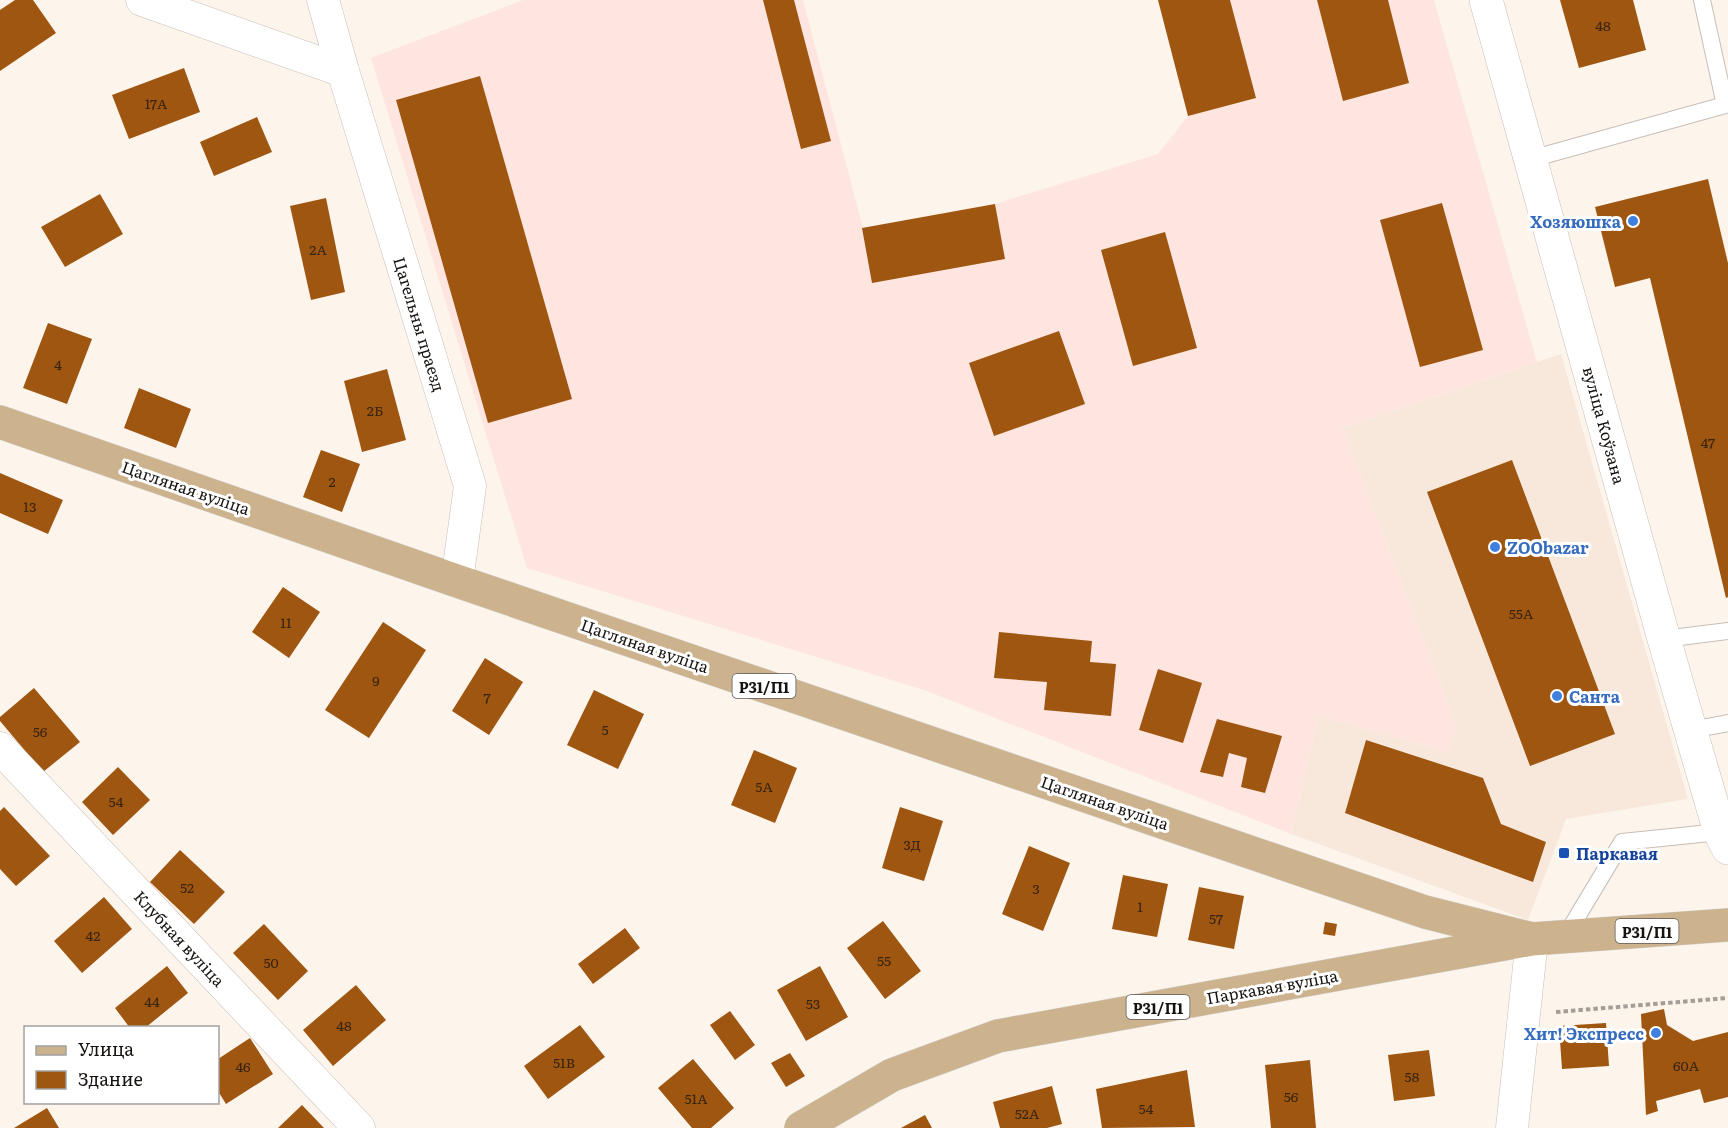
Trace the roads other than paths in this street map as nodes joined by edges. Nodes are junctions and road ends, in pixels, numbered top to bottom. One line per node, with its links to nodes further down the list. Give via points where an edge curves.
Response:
1 (142, 0): 5 (street)
2 (323, 0): 5 (street, Цагельны праезд)
3 (1486, 0): 7 (street, вуліца Коўзана)
4 (1702, 0): 6 (lane)
5 (343, 71): 9 (street, Цагельны праезд, via 470,486)
6 (1726, 111): 7 (lane)
7 (1531, 159): 11 (street, вуліца Коўзана)
8 (0, 422): 9 (main road, Цагляная вуліца / Р31/П1)
9 (457, 581): 18 (main road, Цагляная вуліца / Р31/П1, via 1425,912)
10 (1728, 631): 11 (lane)
11 (1664, 639): 13 (street, вуліца Коўзана)
12 (1728, 723): 13 (lane)
13 (1691, 730): 15 (street, вуліца Коўзана)
14 (0, 748): 19 (street, Клубная вуліца)
15 (1726, 839): 17 (lane, via 1622,843)
16 (1728, 925): 17 (main road, Паркавая вуліца / Р31/П1)
17 (1565, 937): 18 (main road, Паркавая вуліца)
18 (1532, 939): 20 (main road, Паркавая вуліца / Р31/П1, via 998,1036 892,1076); 21 (street)
19 (358, 1128)
20 (801, 1128)
21 (1512, 1128)

